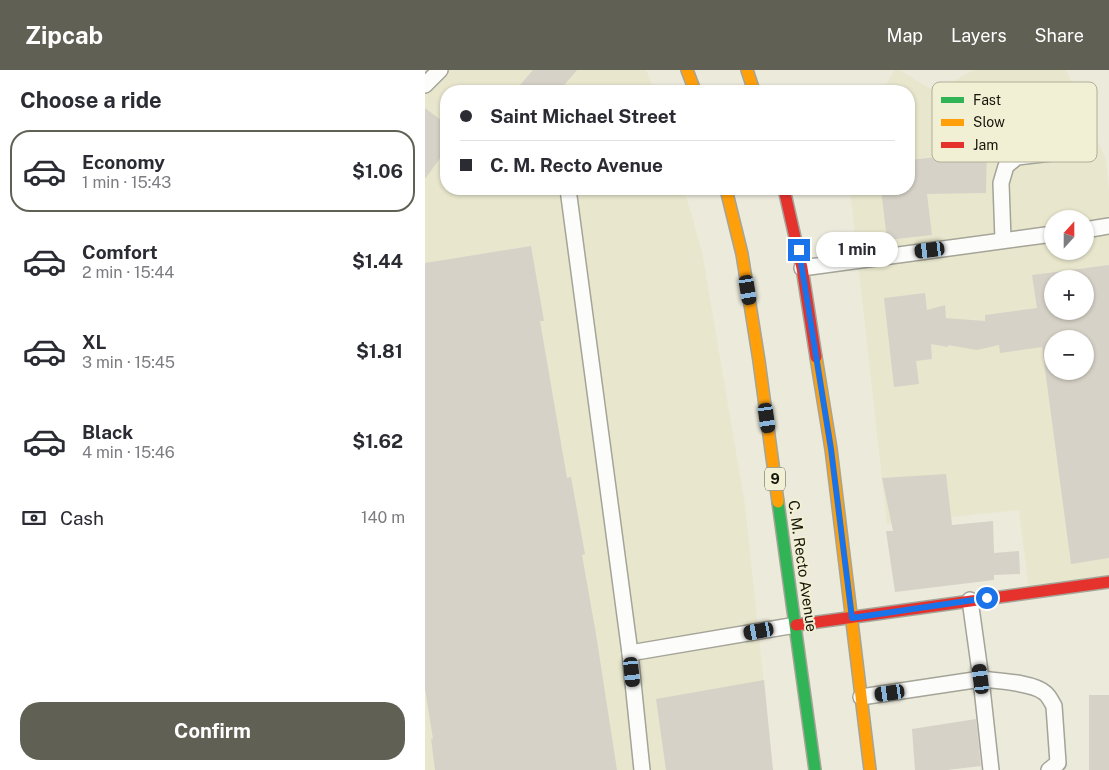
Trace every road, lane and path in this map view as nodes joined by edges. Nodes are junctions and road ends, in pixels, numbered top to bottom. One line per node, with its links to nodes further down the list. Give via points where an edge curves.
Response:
1 (440, 70): 4 (lane)
2 (687, 70): 5 (main road)
3 (747, 70): 6 (main road)
4 (425, 85)
5 (693, 85)
6 (752, 85)
7 (1011, 162): 14 (lane, via 1006,166 1001,183)
8 (569, 195): 20 (lane)
9 (727, 195): 19 (main road, C. M. Recto Avenue / 9, via 742,254)
10 (785, 195): 15 (main road)
11 (1109, 226): 12 (lane)
12 (1094, 228)
13 (1044, 235): 14 (lane)
14 (1003, 240): 15 (lane)
15 (803, 268): 18 (main road, via 831,449)
16 (1109, 582): 17 (main road)
17 (970, 600): 18 (main road); 21 (lane)
18 (852, 618): 19 (main road); 22 (main road)
19 (796, 625): 20 (lane); 24 (main road, C. M. Recto Avenue / 9)
20 (630, 653): 23 (lane)
21 (981, 679): 22 (lane); 26 (lane); 27 (lane, via 1036,687 1045,692 1053,706 1058,763)
22 (861, 697): 25 (main road)
23 (642, 770)
24 (815, 770)
25 (870, 770)
26 (991, 770)
27 (1049, 770)

